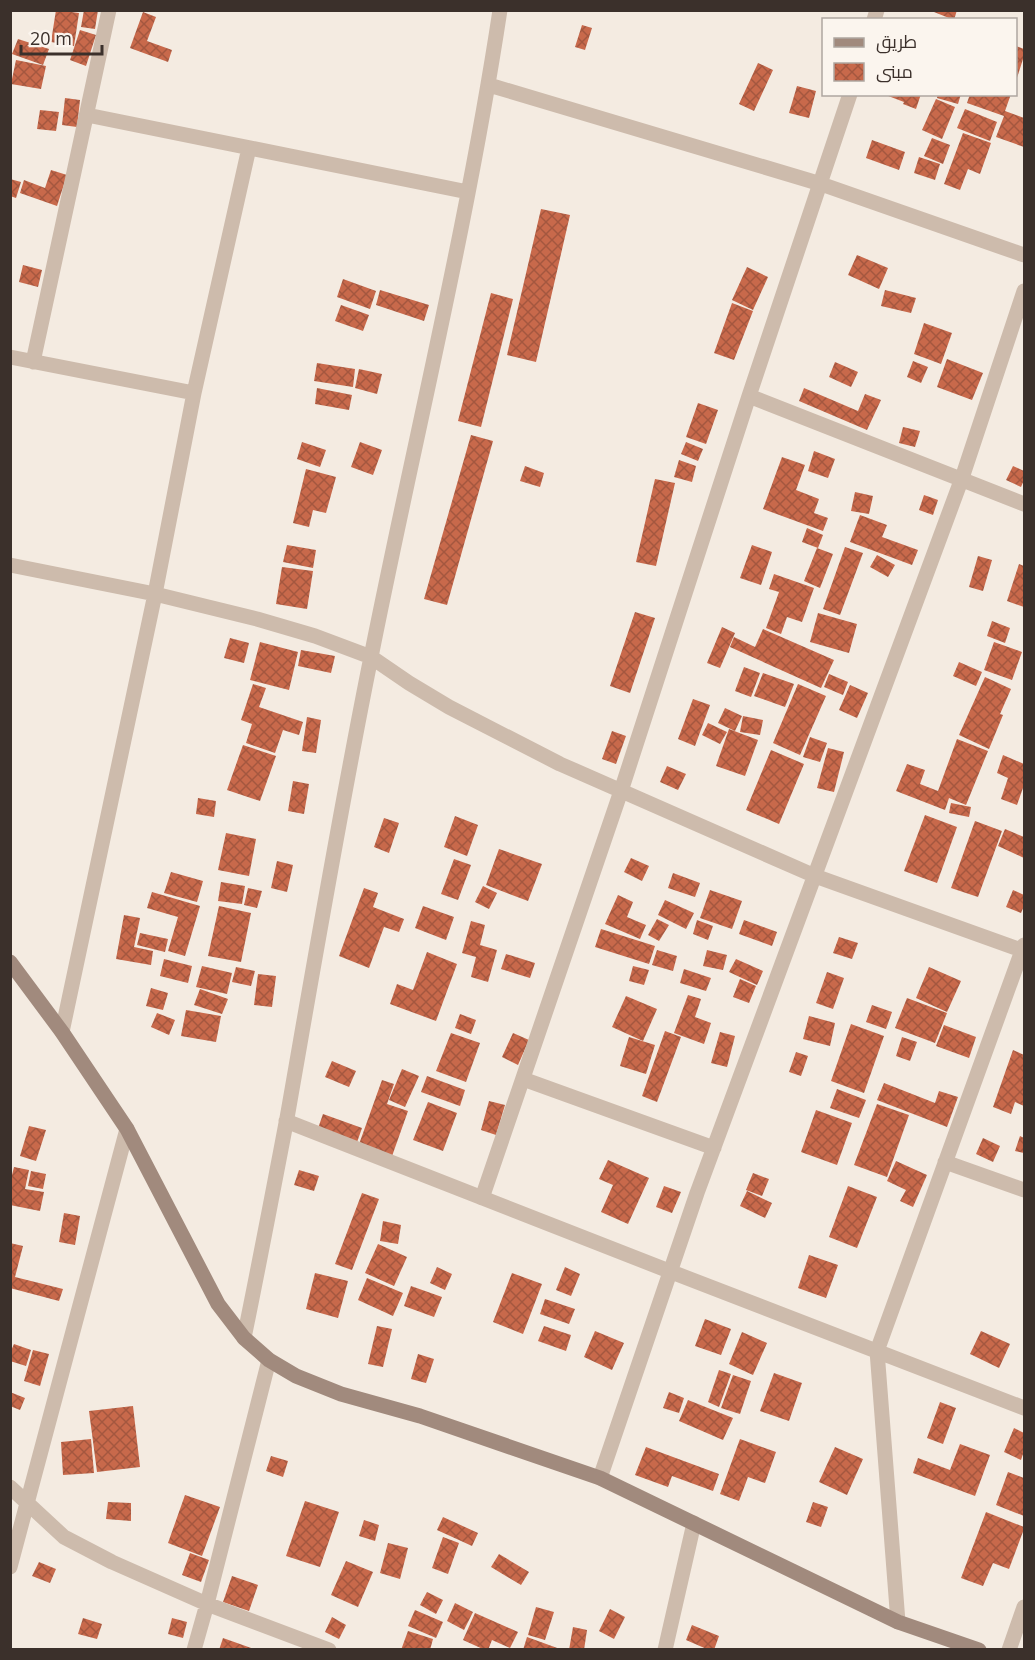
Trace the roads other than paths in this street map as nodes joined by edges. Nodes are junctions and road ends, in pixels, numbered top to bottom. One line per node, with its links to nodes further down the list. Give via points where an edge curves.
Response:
1 (109, 10): 5 (street)
2 (500, 10): 3 (street)
3 (489, 85): 7 (street); 8 (street)
4 (849, 96): 7 (street)
5 (87, 115): 6 (street); 12 (street)
6 (249, 148): 8 (street); 13 (street)
7 (821, 184): 9 (street); 14 (street)
8 (468, 192): 19 (street)
9 (1024, 255)
10 (1024, 291): 15 (street)
11 (10, 357): 12 (street)
12 (33, 362): 13 (street)
13 (194, 393): 18 (street)
14 (749, 396): 15 (street); 20 (street)
15 (962, 478): 16 (street); 21 (street)
16 (1024, 504)
17 (10, 565): 18 (street)
18 (155, 594): 19 (street, via 315,636); 24 (street)
19 (371, 657): 20 (street, via 449,707); 26 (street)
20 (621, 791): 21 (street); 25 (street)
21 (815, 876): 22 (street); 28 (street)
22 (1024, 948): 29 (street)
23 (10, 962): 24 (street)
24 (62, 1032): 27 (street)
25 (523, 1079): 28 (street); 31 (street)
26 (286, 1121): 31 (street); 33 (street)
27 (127, 1129): 33 (street, via 218,1304); 39 (street)
28 (714, 1148): 32 (street)
29 (945, 1162): 30 (street); 34 (street)
30 (1024, 1190)
31 (482, 1198): 32 (street)
32 (669, 1271): 34 (street); 37 (street)
33 (244, 1338): 35 (street)
34 (877, 1351): 36 (street); 44 (street)
35 (269, 1360): 37 (street, via 341,1394 420,1416); 42 (street)
36 (1024, 1408)
37 (600, 1478): 40 (street)
38 (10, 1487): 39 (street)
39 (27, 1504): 41 (street); 42 (street, via 64,1537)
40 (694, 1523): 44 (street); 47 (street)
41 (10, 1567)
42 (207, 1604): 45 (street); 46 (street)
43 (1024, 1608): 49 (street)
44 (898, 1622): 48 (street)
45 (194, 1650)
46 (329, 1650)
47 (665, 1650)
48 (979, 1650)
49 (1009, 1650)

